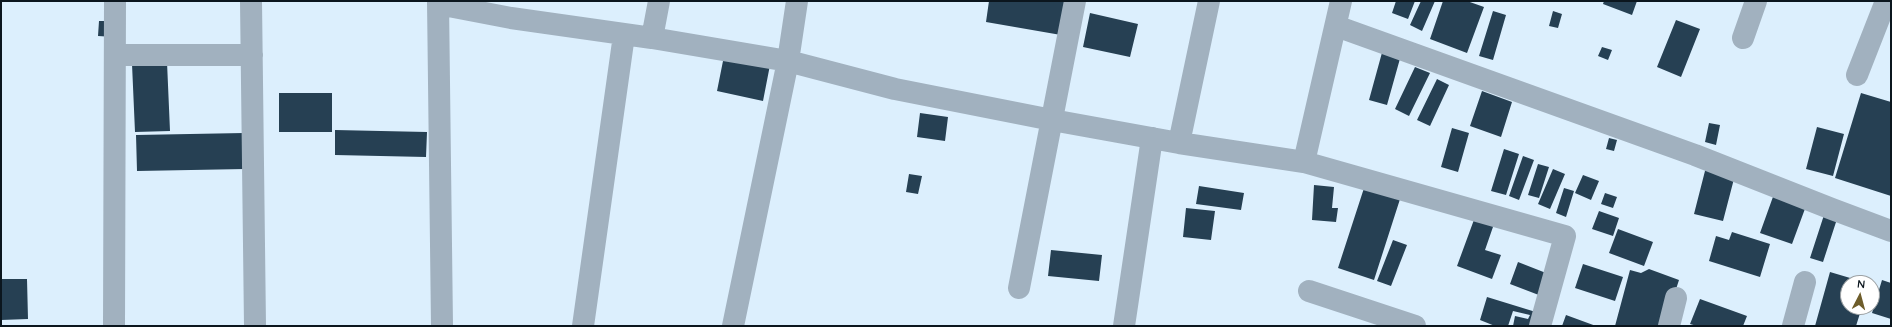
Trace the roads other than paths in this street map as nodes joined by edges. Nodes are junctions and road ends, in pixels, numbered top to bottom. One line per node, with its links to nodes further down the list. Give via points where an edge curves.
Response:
1 (115, 1): 16 (street)
2 (251, 1): 17 (street)
3 (659, 1): 14 (street)
4 (797, 1): 18 (street)
5 (1076, 1): 20 (street)
6 (1209, 1): 22 (street)
7 (1341, 1): 12 (street)
8 (1756, 1): 15 (street)
9 (1886, 1): 19 (street)
10 (438, 3): 11 (street); 31 (street)
11 (513, 10): 13 (street)
12 (1336, 26): 23 (street); 24 (street, via 1695,154 1832,210)
13 (624, 35): 14 (street); 32 (street)
14 (652, 38): 18 (street)
15 (1742, 38)
16 (115, 55): 17 (street); 29 (street)
17 (252, 55): 30 (street)
18 (788, 61): 20 (street, via 895,89); 33 (street)
19 (1856, 75)
20 (1052, 120): 21 (street); 26 (street)
21 (1152, 138): 22 (street); 34 (street)
22 (1179, 144): 23 (street)
23 (1304, 162): 36 (street, via 1565,236)
24 (1891, 231)
25 (1805, 282): 38 (street)
26 (1019, 288)
27 (1309, 290): 35 (street)
28 (1676, 298): 37 (street)
29 (114, 326)
30 (255, 326)
31 (442, 326)
32 (582, 326)
33 (733, 326)
34 (1124, 326)
35 (1415, 326)
36 (1540, 326)
37 (1669, 326)
38 (1793, 326)

